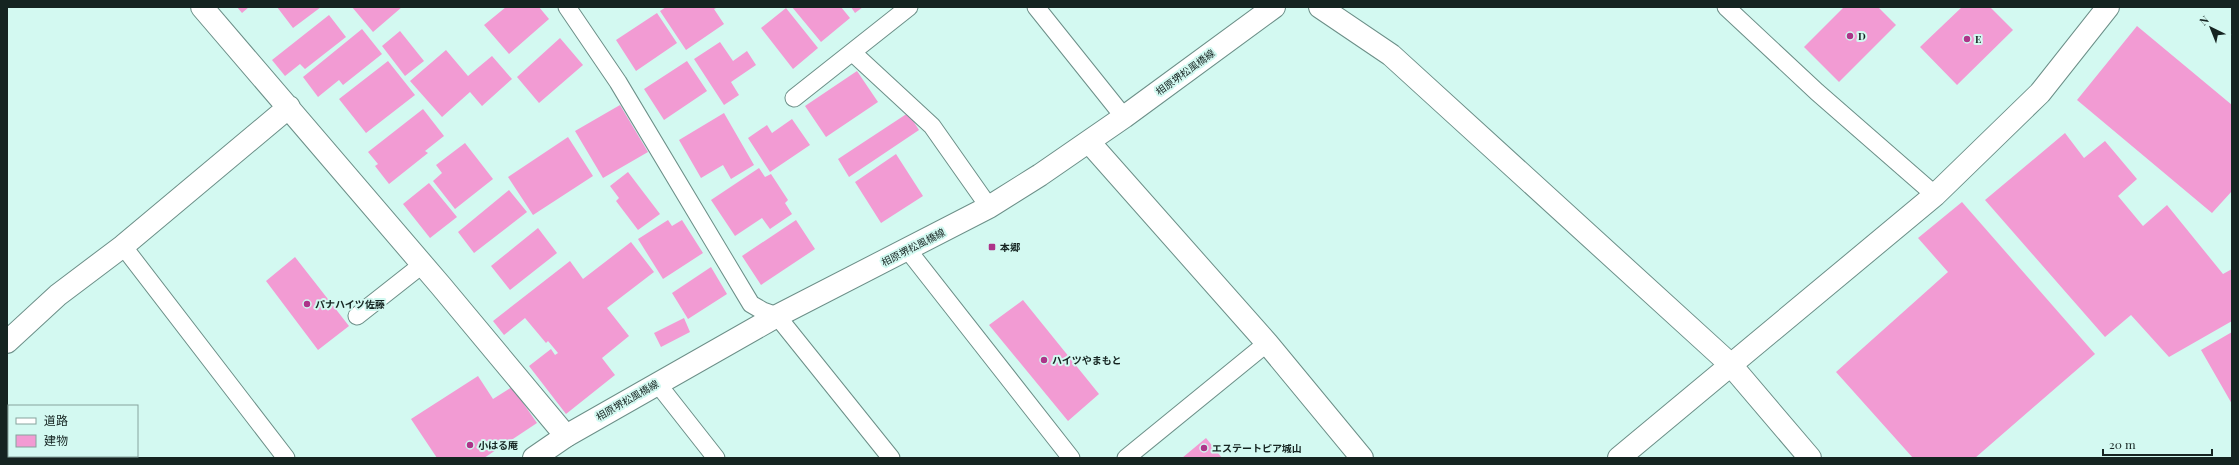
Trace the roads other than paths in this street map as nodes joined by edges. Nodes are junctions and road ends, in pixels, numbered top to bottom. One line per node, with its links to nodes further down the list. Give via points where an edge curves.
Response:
1 (202, 7): 11 (street)
2 (568, 7): 20 (lane, via 618,82 751,304 763,312)
3 (909, 7): 9 (lane)
4 (1036, 7): 12 (lane)
5 (1274, 7): 12 (street, 相原堺松風橋線)
6 (1320, 7): 23 (street, via 1391,55)
7 (1726, 7): 14 (lane)
8 (2108, 7): 14 (street, via 2040,94)
9 (852, 52): 10 (lane); 15 (lane, via 932,126)
10 (794, 98)
11 (289, 107): 16 (street); 18 (street)
12 (1124, 118): 13 (street, 相原堺松風橋線)
13 (1089, 142): 15 (street, 相原堺松風橋線); 22 (street)
14 (1935, 195): 23 (street)
15 (989, 207): 17 (street, 相原堺松風橋線)
16 (123, 246): 21 (street); 26 (lane)
17 (907, 249): 20 (street, 相原堺松風橋線); 30 (lane)
18 (423, 264): 19 (lane); 25 (street)
19 (357, 316)
20 (777, 316): 24 (street, 相原堺松風橋線); 29 (lane)
21 (9, 336)
22 (1267, 343): 31 (lane); 32 (street)
23 (1730, 364): 33 (street); 34 (street)
24 (657, 383): 25 (street, 相原堺松風橋線); 28 (lane)
25 (566, 436): 27 (street, 相原堺松風橋線)
26 (286, 458)
27 (534, 458)
28 (716, 458)
29 (890, 458)
30 (1070, 458)
31 (1126, 458)
32 (1362, 458)
33 (1619, 458)
34 (1810, 458)

